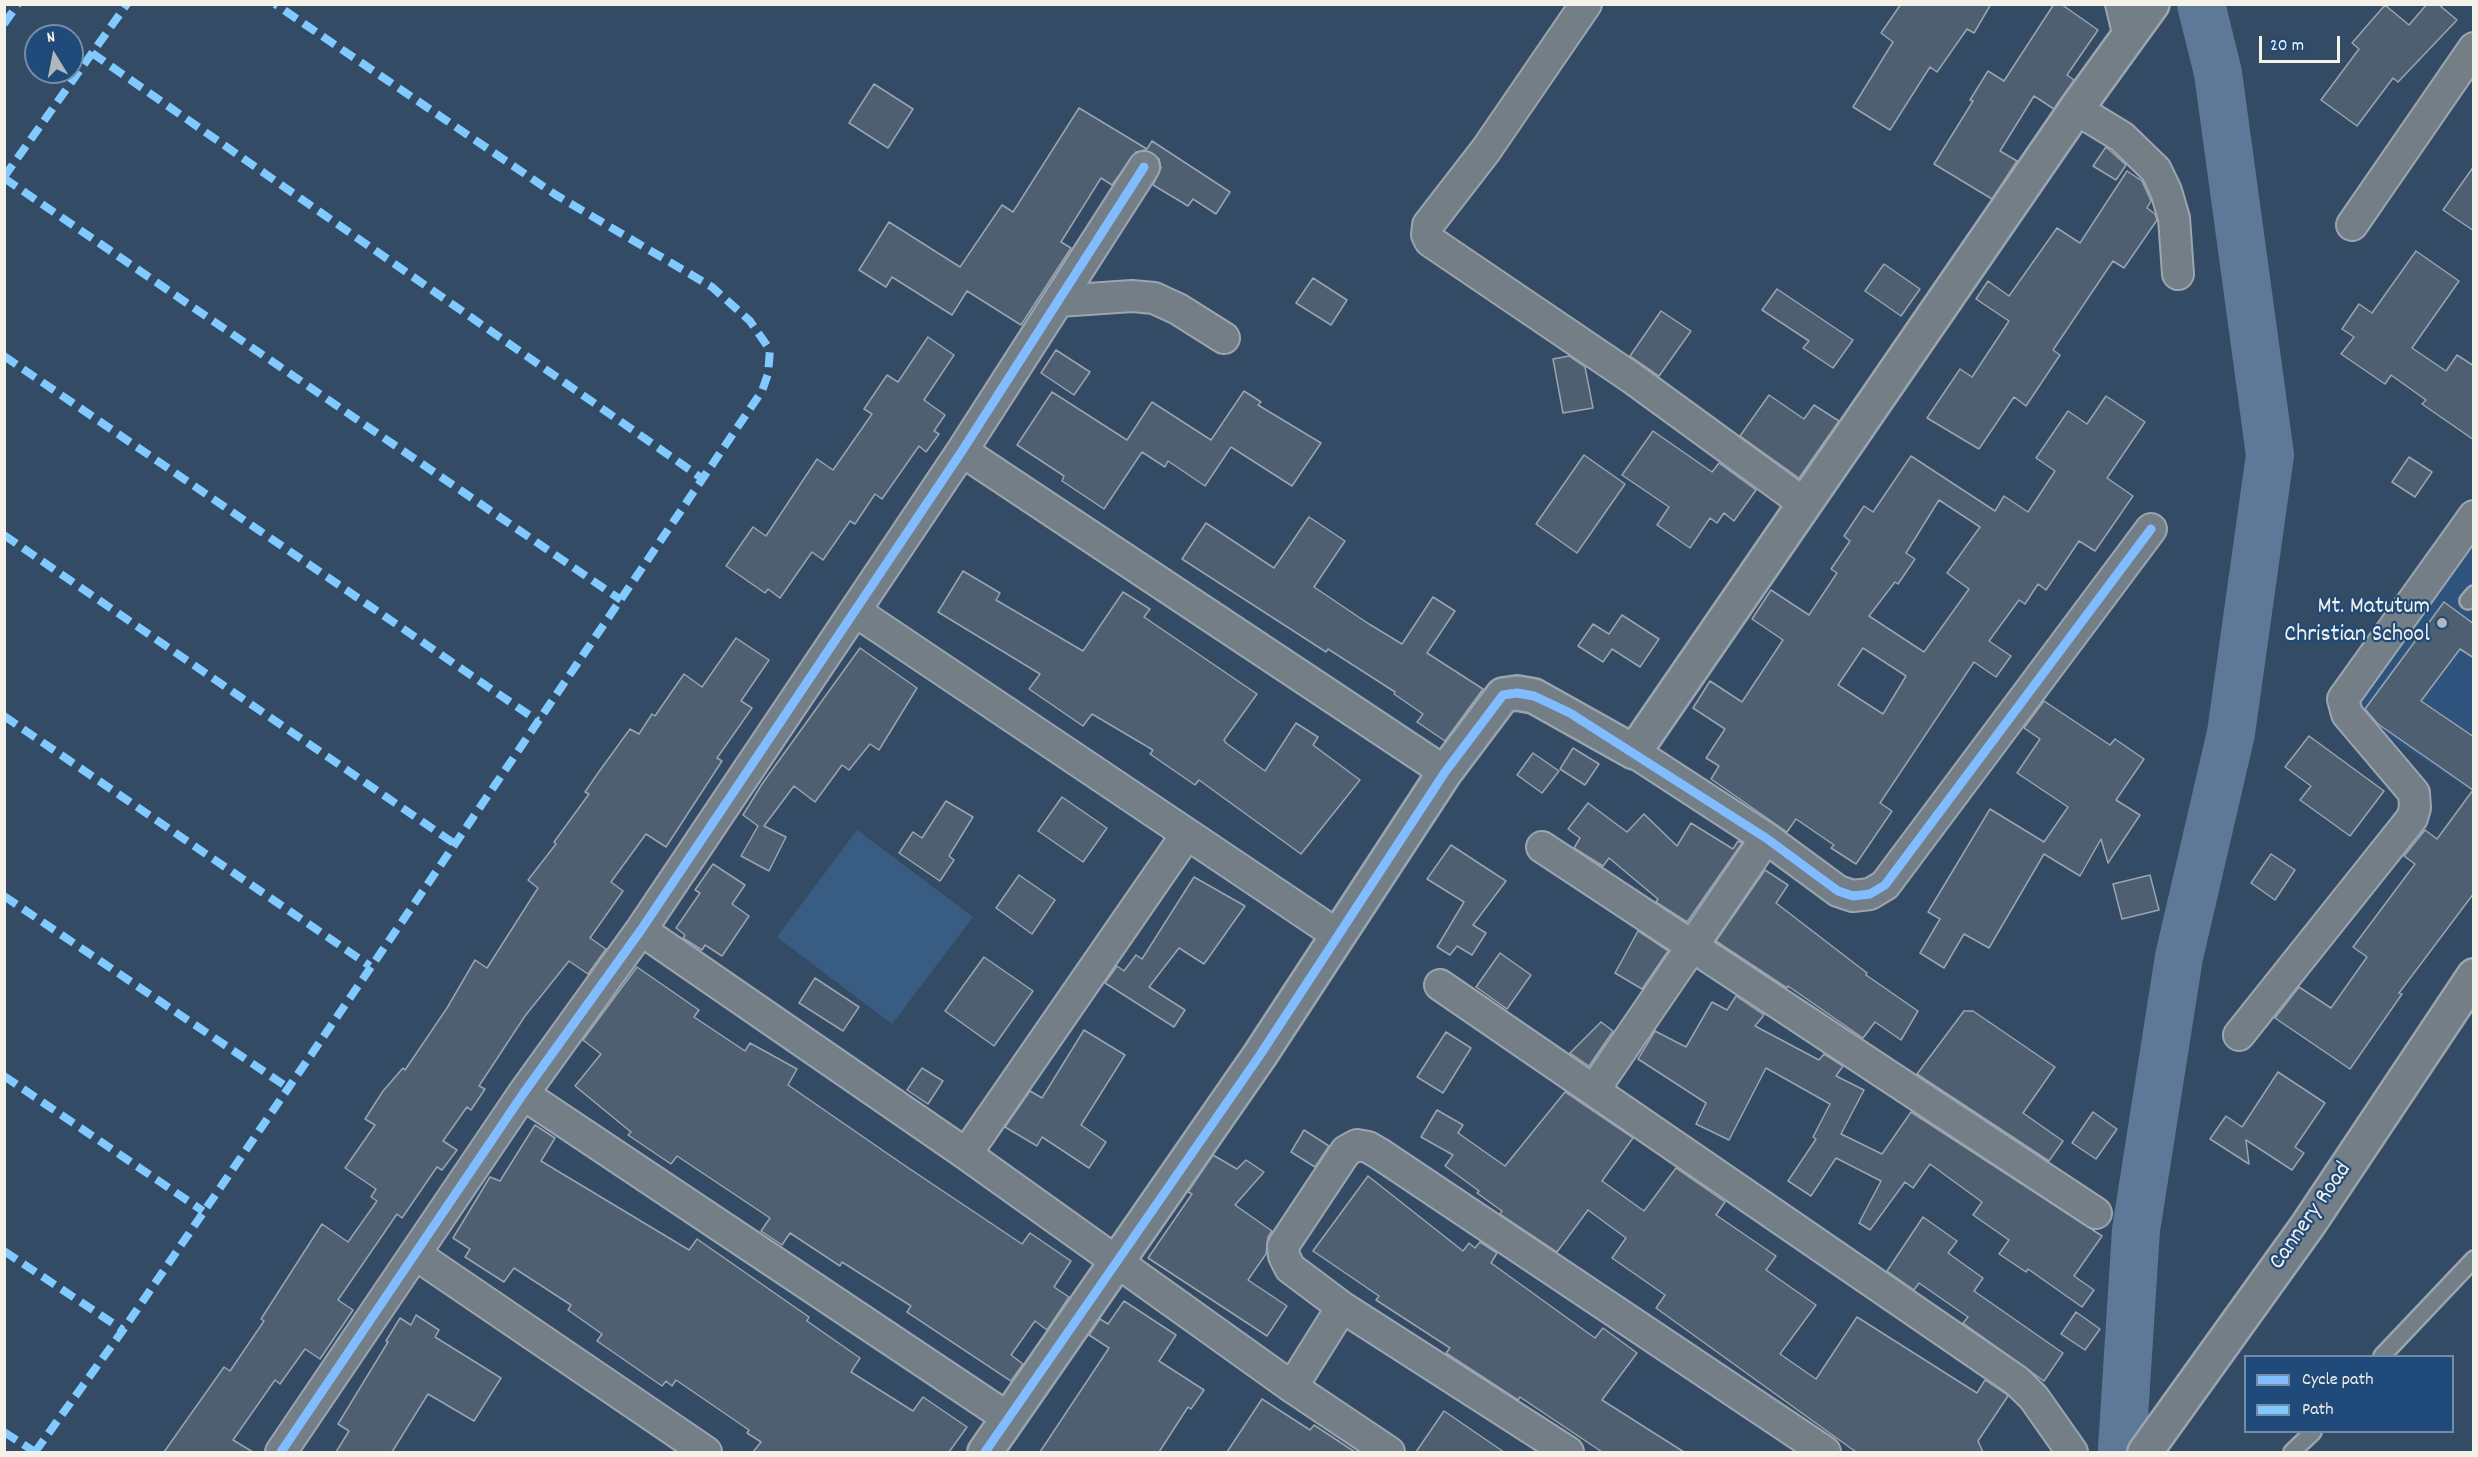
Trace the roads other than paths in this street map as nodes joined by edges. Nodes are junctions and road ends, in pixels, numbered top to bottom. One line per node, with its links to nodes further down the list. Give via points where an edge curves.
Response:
1 (2121, 4): 4 (street)
2 (2152, 4): 4 (street)
3 (1585, 5): 13 (street, via 1486,150 1428,225 1427,235)
4 (2129, 37): 6 (street)
5 (2474, 48): 8 (street)
6 (2076, 108): 9 (street, via 2122,137 2156,170 2174,218); 13 (street)
7 (1144, 168): 10 (street)
8 (2352, 225)
9 (2178, 274)
10 (1059, 301): 11 (street, via 1154,298); 12 (street)
11 (1224, 338)
12 (962, 451): 16 (street); 18 (street)
13 (1805, 504): 17 (street)
14 (2474, 516): 27 (street, via 2343,699 2347,714 2414,793 2412,818)
15 (2151, 529): 20 (street, via 1885,885 1870,894 1853,896 1838,891)
16 (855, 611): 19 (street); 22 (street)
17 (1634, 752): 18 (street, via 1543,700 1517,693 1503,695); 20 (street)
18 (1445, 772): 23 (street)
19 (1187, 834): 23 (street); 30 (street)
20 (1766, 838): 24 (street)
21 (1542, 848): 24 (street)
22 (641, 930): 29 (street); 30 (street)
23 (1339, 936): 34 (street)
24 (1694, 946): 28 (street); 31 (street)
25 (2474, 976): 47 (street, Cannery Road, via 2308,1225)
26 (1440, 985): 28 (street)
27 (2239, 1035)
28 (1594, 1090): 46 (street, via 2017,1382 2034,1398)
29 (523, 1095): 32 (street); 38 (street)
30 (966, 1154): 34 (street)
31 (2096, 1213)
32 (416, 1254): 40 (street); 41 (street)
33 (2474, 1259): 36 (lane)
34 (1117, 1260): 37 (street); 38 (street)
35 (1342, 1307): 37 (street); 44 (street); 45 (street, via 1290,1268 1283,1246 1346,1151 1357,1145 1380,1154)
36 (2383, 1355)
37 (1292, 1387): 43 (street)
38 (1008, 1418): 42 (street)
39 (2311, 1433): 48 (lane)
40 (281, 1452)
41 (706, 1452)
42 (985, 1452)
43 (1389, 1452)
44 (1568, 1452)
45 (1825, 1452)
46 (2072, 1452)
47 (2145, 1452)
48 (2292, 1452)

